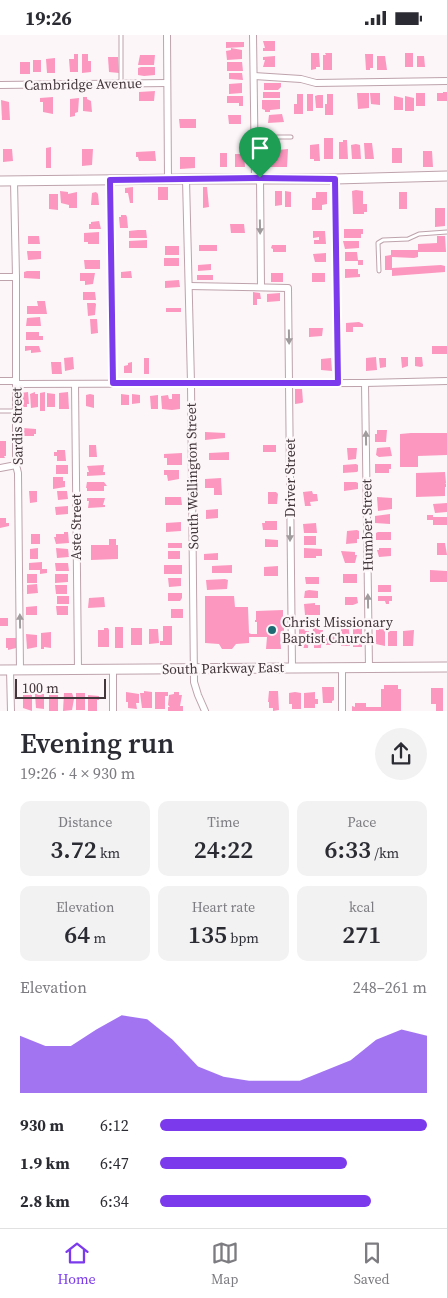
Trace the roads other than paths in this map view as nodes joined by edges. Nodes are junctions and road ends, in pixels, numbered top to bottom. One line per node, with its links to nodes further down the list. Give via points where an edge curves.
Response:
1 (121, 35): 7 (lane)
2 (167, 35): 6 (street)
3 (253, 35): 4 (street)
4 (254, 76): 5 (street, via 316,83); 9 (street)
5 (447, 81)
6 (167, 83): 7 (street, Cambridge Avenue); 13 (street)
7 (121, 84): 8 (street, Cambridge Avenue)
8 (0, 85)
9 (254, 137): 10 (lane); 12 (street)
10 (291, 137)
11 (447, 176): 15 (main road)
12 (257, 178): 14 (main road); 15 (main road); 24 (street, one-way to 24)
13 (168, 179): 14 (main road); 16 (main road)
14 (186, 179): 23 (street, South Wellington Street)
15 (335, 179): 31 (street)
16 (110, 180): 18 (main road); 28 (street)
17 (0, 181): 18 (main road)
18 (14, 181): 22 (street, Sardis Street)
19 (447, 232): 20 (lane, via 383,240 378,243)
20 (379, 271)
21 (0, 277): 22 (street)
22 (16, 277): 27 (street, Sardis Street)
23 (190, 286): 24 (street); 29 (street, South Wellington Street)
24 (261, 287): 30 (street, Driver Street, one-way to 30, via 288,288)
25 (0, 381): 27 (street)
26 (447, 381): 32 (street)
27 (16, 382): 33 (street); 35 (street, Sardis Street)
28 (113, 383): 29 (street); 33 (street)
29 (192, 383): 30 (street); 42 (street, South Wellington Street)
30 (289, 383): 31 (street); 38 (street, Driver Street, one-way to 38)
31 (338, 383): 32 (street)
32 (366, 383): 40 (street, Humber Street, one-way to 32)
33 (75, 384): 43 (street, Aste Street)
34 (0, 411): 35 (lane)
35 (16, 411): 36 (street, Sardis Street)
36 (16, 465): 37 (street); 47 (street, Sardis Street, one-way to 36)
37 (0, 468)
38 (292, 667): 39 (main road, South Parkway East); 42 (main road, South Parkway East)
39 (342, 667): 40 (main road, South Parkway East); 51 (street)
40 (369, 667): 41 (main road, South Parkway East)
41 (447, 667)
42 (194, 668): 44 (main road, South Parkway East); 50 (street, South Wellington Street, via 196,689)
43 (78, 669): 44 (main road, South Parkway East); 47 (main road, South Parkway East)
44 (114, 669): 49 (street)
45 (0, 670): 46 (main road, South Parkway East)
46 (10, 670): 47 (main road, South Parkway East); 48 (street)
47 (20, 670)
48 (11, 711)
49 (114, 711)
50 (205, 711)
51 (342, 711)

